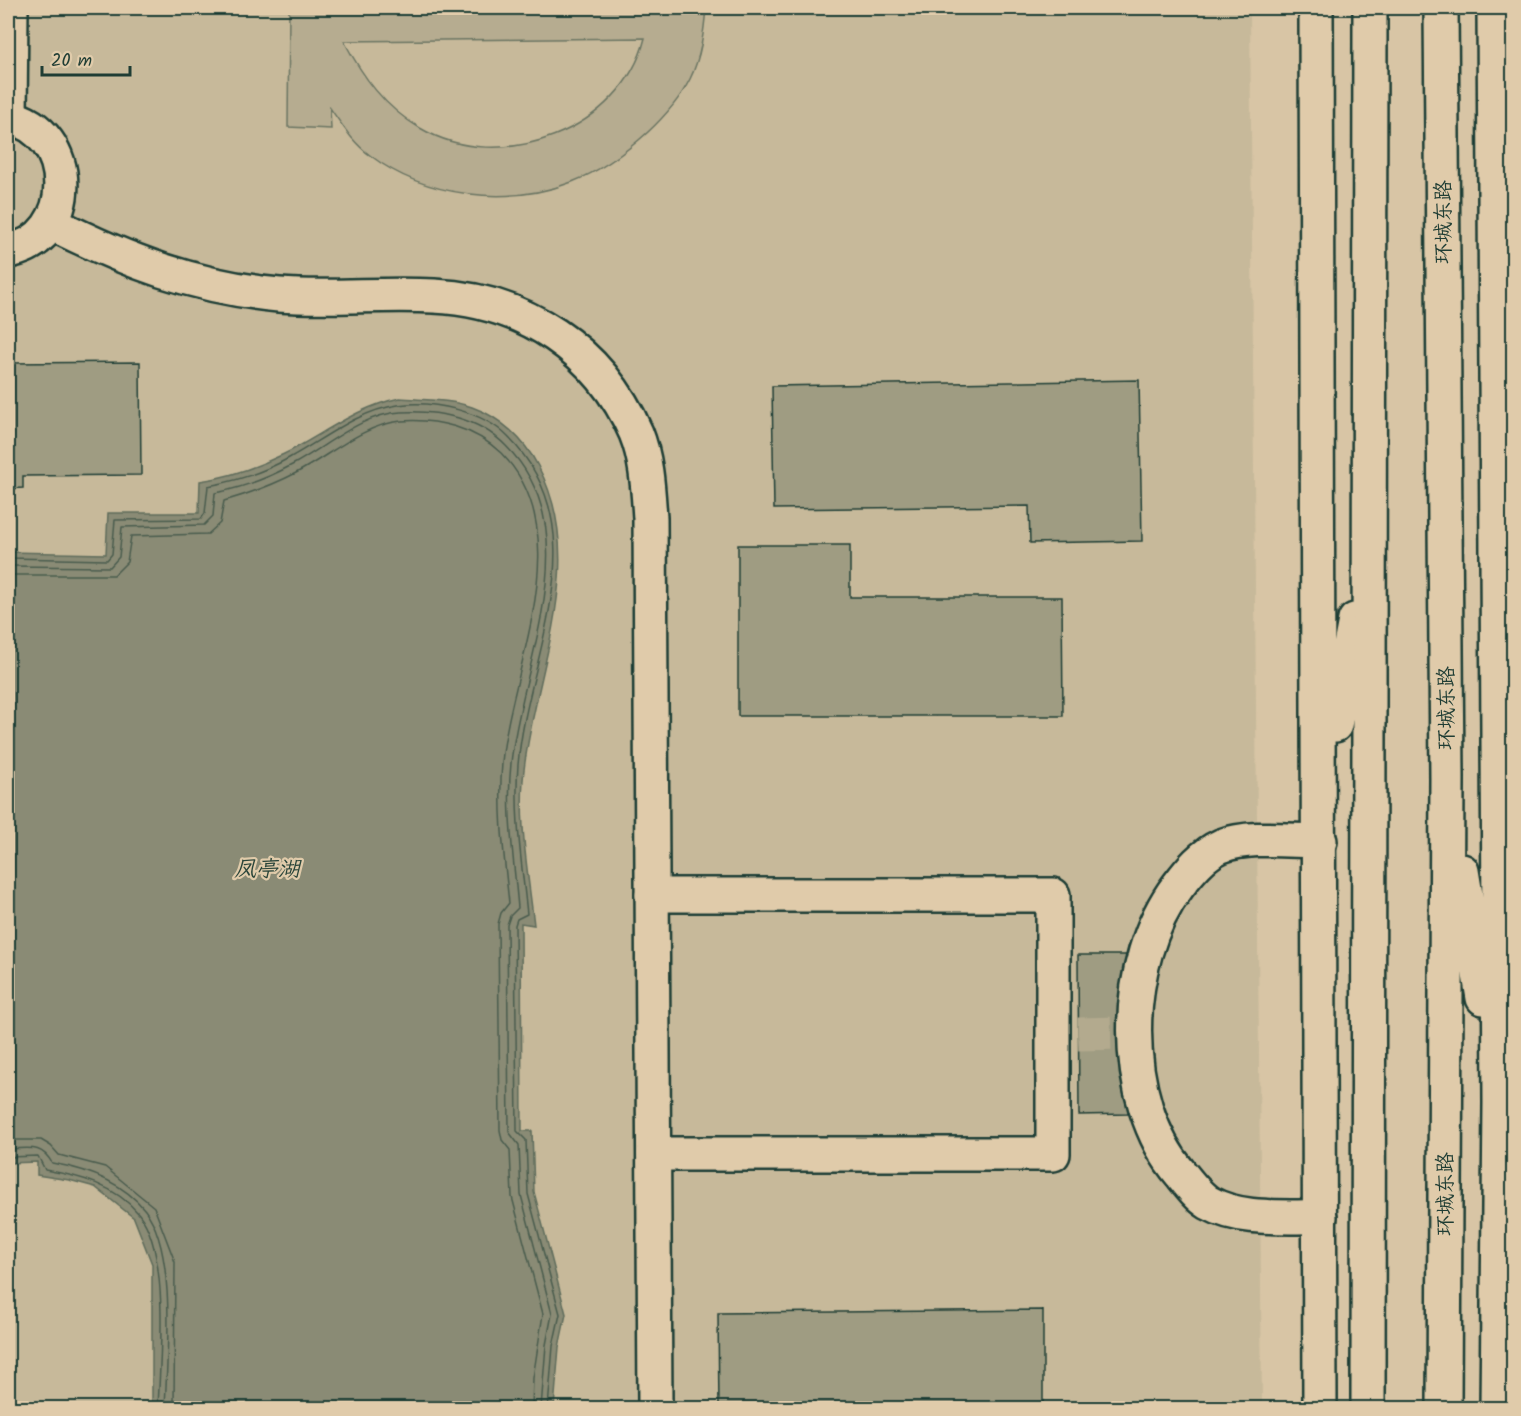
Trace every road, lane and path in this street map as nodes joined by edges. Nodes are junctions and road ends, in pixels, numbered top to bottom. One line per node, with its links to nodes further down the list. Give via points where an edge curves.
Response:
1 (11, 8): 6 (main road)
2 (1316, 8): 11 (main road)
3 (1370, 8): 9 (main road)
4 (1441, 8): 10 (main road, 环城东路)
5 (1494, 8): 14 (main road)
6 (9, 117): 7 (main road, via 31,126 47,141 58,160 63,181 60,203)
7 (51, 223): 8 (main road, via 37,239); 13 (main road, via 160,272 218,286 281,295 435,296 481,301 518,313 581,352 615,392 636,435 648,478)
8 (8, 251)
9 (1370, 538): 11 (main road); 20 (main road)
10 (1447, 778): 15 (main road); 21 (main road, 环城东路)
11 (1320, 801): 12 (main road)
12 (1320, 841): 17 (main road); 17 (main road, via 1245,841 1222,846 1203,857 1161,908 1147,946 1132,1033 1146,1113 1159,1143 1188,1184 1206,1201 1238,1214)
13 (652, 896): 16 (main road); 16 (main road, via 1053,895 1065,1035 1053,1154)
14 (1506, 911): 15 (main road)
15 (1500, 1103): 22 (main road)
16 (654, 1154): 18 (main road)
17 (1320, 1217): 19 (main road)
18 (655, 1408)
19 (1320, 1408)
20 (1368, 1408)
21 (1444, 1408)
22 (1497, 1408)

